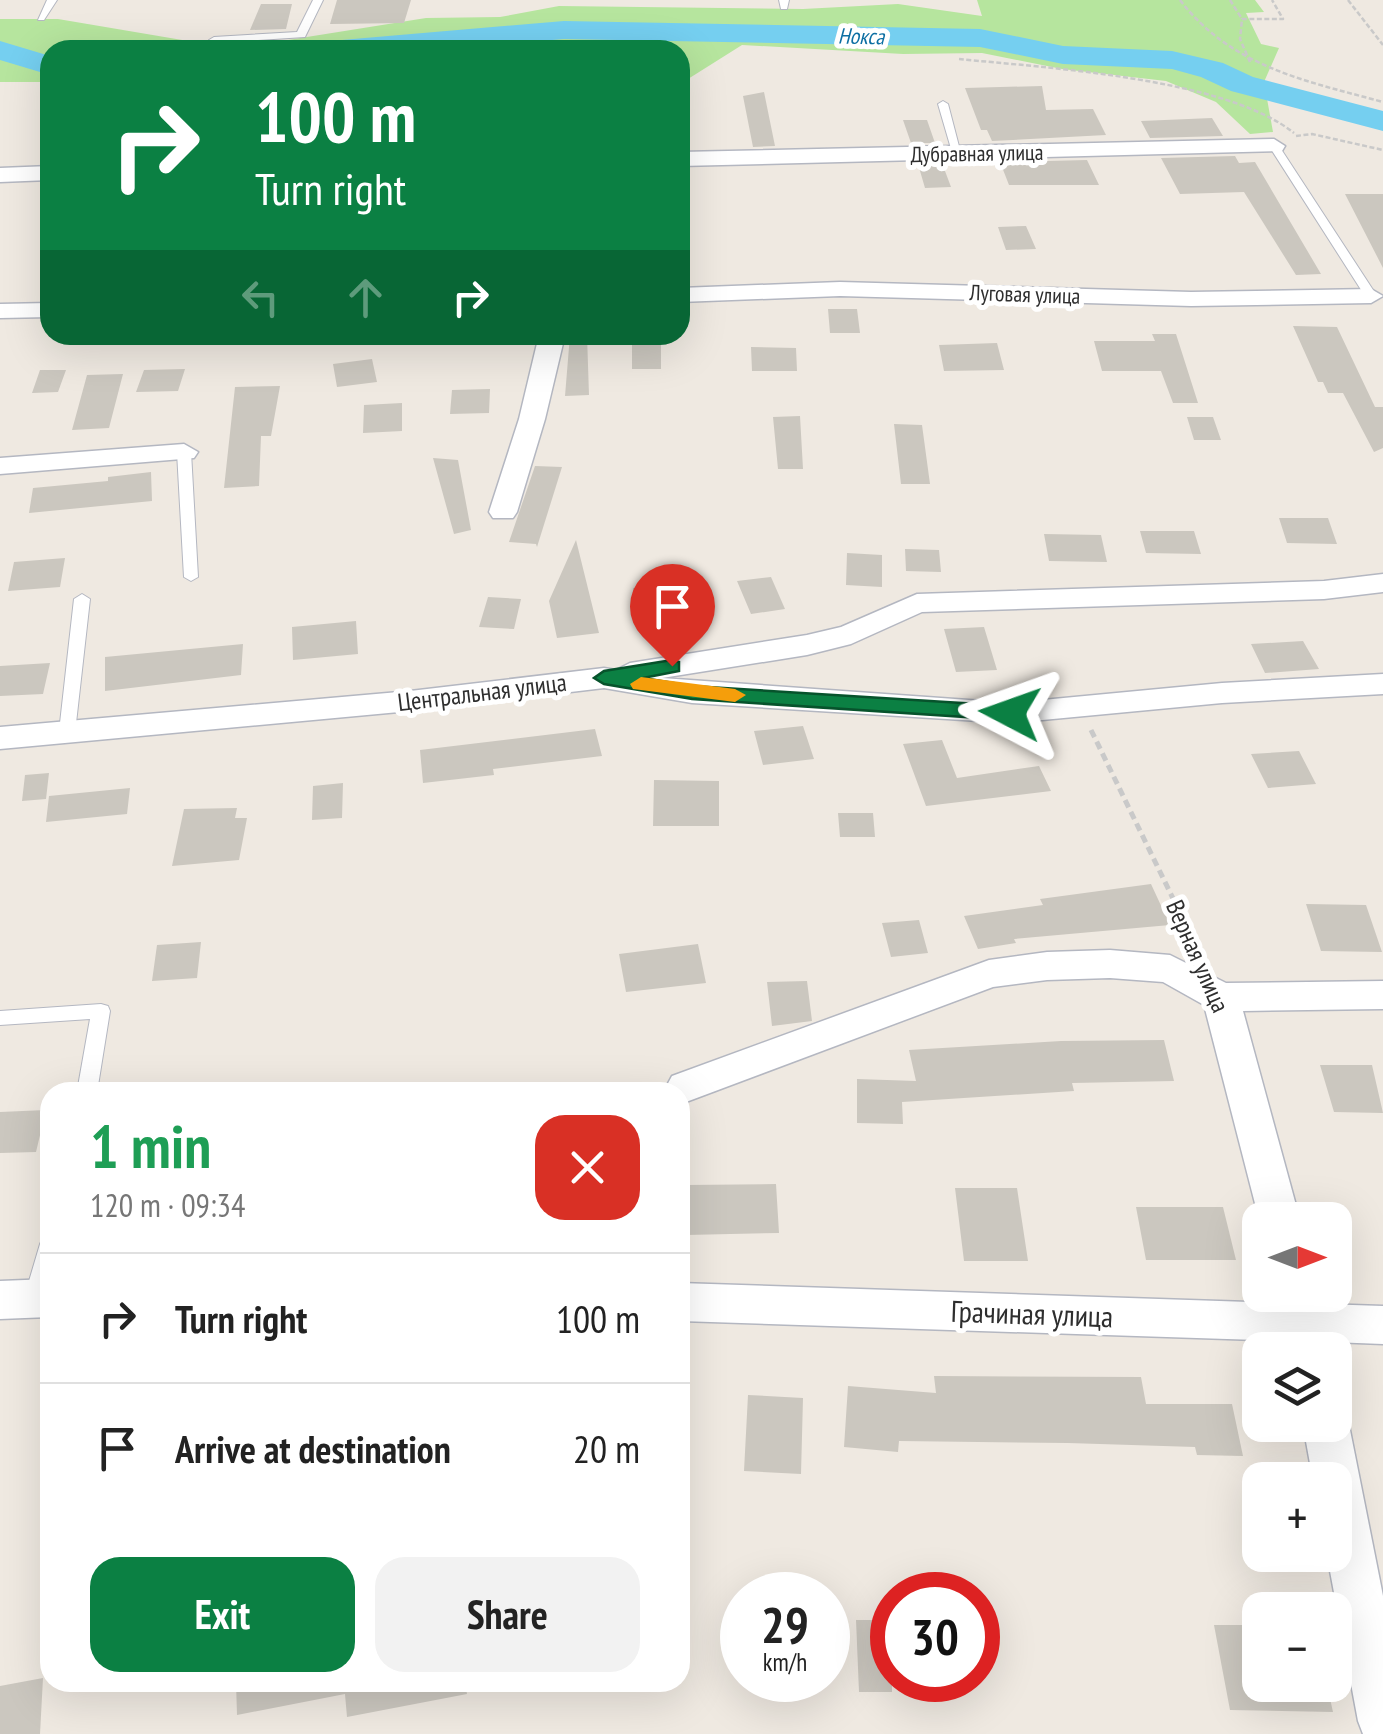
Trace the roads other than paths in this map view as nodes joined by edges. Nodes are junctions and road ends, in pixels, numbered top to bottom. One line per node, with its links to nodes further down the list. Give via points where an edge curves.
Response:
1 (52, 0): 3 (lane)
2 (318, 0): 4 (lane, via 301,35)
3 (41, 18)
4 (214, 40)
5 (943, 104): 7 (lane)
6 (1274, 146): 7 (street, Дубравная улица); 12 (lane)
7 (957, 152): 8 (street, Дубравная улица)
8 (690, 158)
9 (40, 173): 10 (street)
10 (0, 174)
11 (690, 295): 12 (street, Луговая улица, via 840,289 1191,299)
12 (1370, 296)
13 (40, 310): 14 (street)
14 (0, 311)
15 (550, 345): 18 (street)
16 (184, 452): 17 (street); 19 (lane)
17 (0, 466)
18 (503, 512)
19 (191, 577)
20 (1383, 583): 22 (street, via 917,603 806,646)
21 (82, 599): 24 (lane)
22 (604, 678): 23 (street, Центральная улица, via 692,693 1010,713); 24 (street, Центральная улица)
23 (1383, 684)
24 (67, 732): 25 (street, Центральная улица)
25 (0, 738)
26 (1383, 995): 27 (street)
27 (1221, 997): 30 (street, via 1170,969 1063,966 989,974); 31 (street, Верная улица)
28 (0, 1018): 29 (lane, via 101,1011)
29 (88, 1082)
30 (690, 1086)
31 (1274, 1202)
32 (40, 1269): 33 (lane)
33 (28, 1299)
34 (690, 1302): 35 (street, Грачиная улица)
35 (1305, 1322): 36 (street, Грачиная улица)
36 (1383, 1325)
37 (1329, 1442): 38 (street)
38 (1383, 1720)

